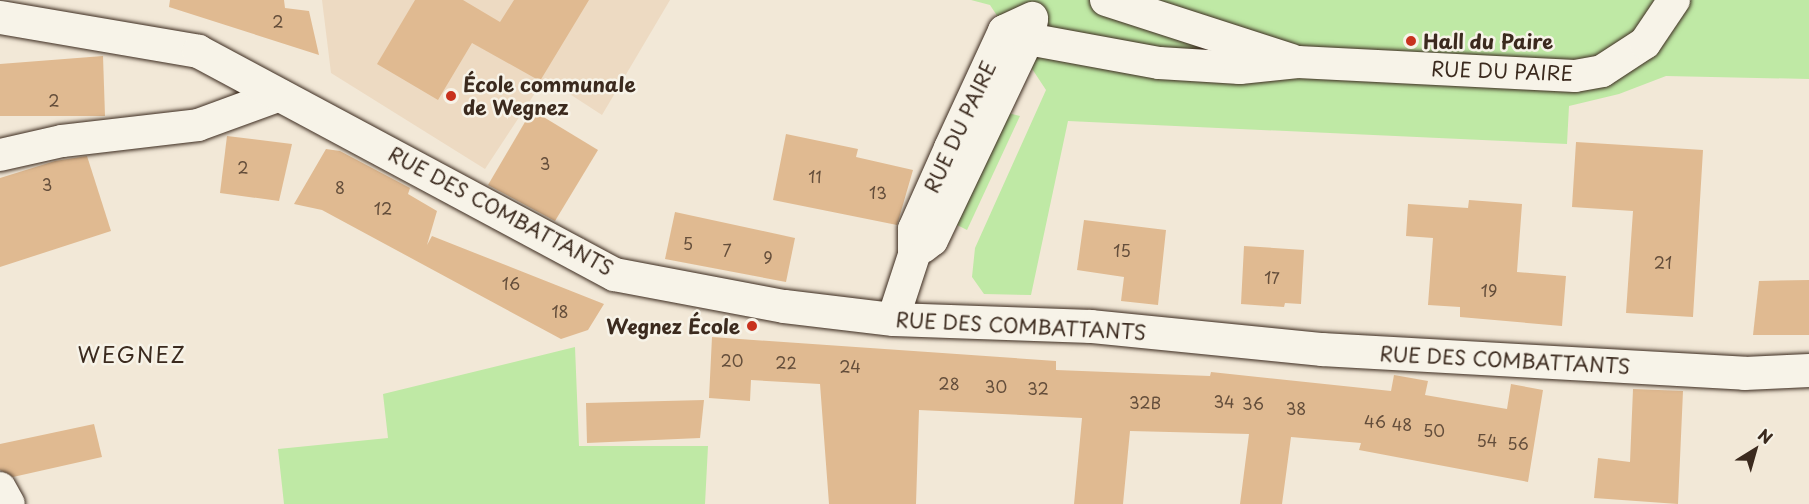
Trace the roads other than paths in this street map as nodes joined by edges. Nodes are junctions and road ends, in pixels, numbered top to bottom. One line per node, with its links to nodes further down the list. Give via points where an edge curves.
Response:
1 (1106, 0): 5 (street, RUE DU PAIRE, via 1241,40)
2 (1674, 0): 5 (street, RUE DU PAIRE, via 1645,42 1602,71 1575,76)
3 (0, 17): 6 (street, RUE DES COMBATTANTS, via 198,51)
4 (1033, 19): 5 (street, RUE DU PAIRE, via 1159,63 1240,68); 8 (street, RUE DU PAIRE, via 932,240 914,255)
5 (1298, 62)
6 (280, 94): 7 (street, via 198,125 62,141); 8 (street, RUE DES COMBATTANTS, via 614,274 784,306)
7 (0, 155)
8 (893, 320): 9 (street, RUE DES COMBATTANTS, via 1090,326 1321,349 1744,373)
9 (1809, 370)
10 (0, 488): 11 (street)
11 (9, 504)

